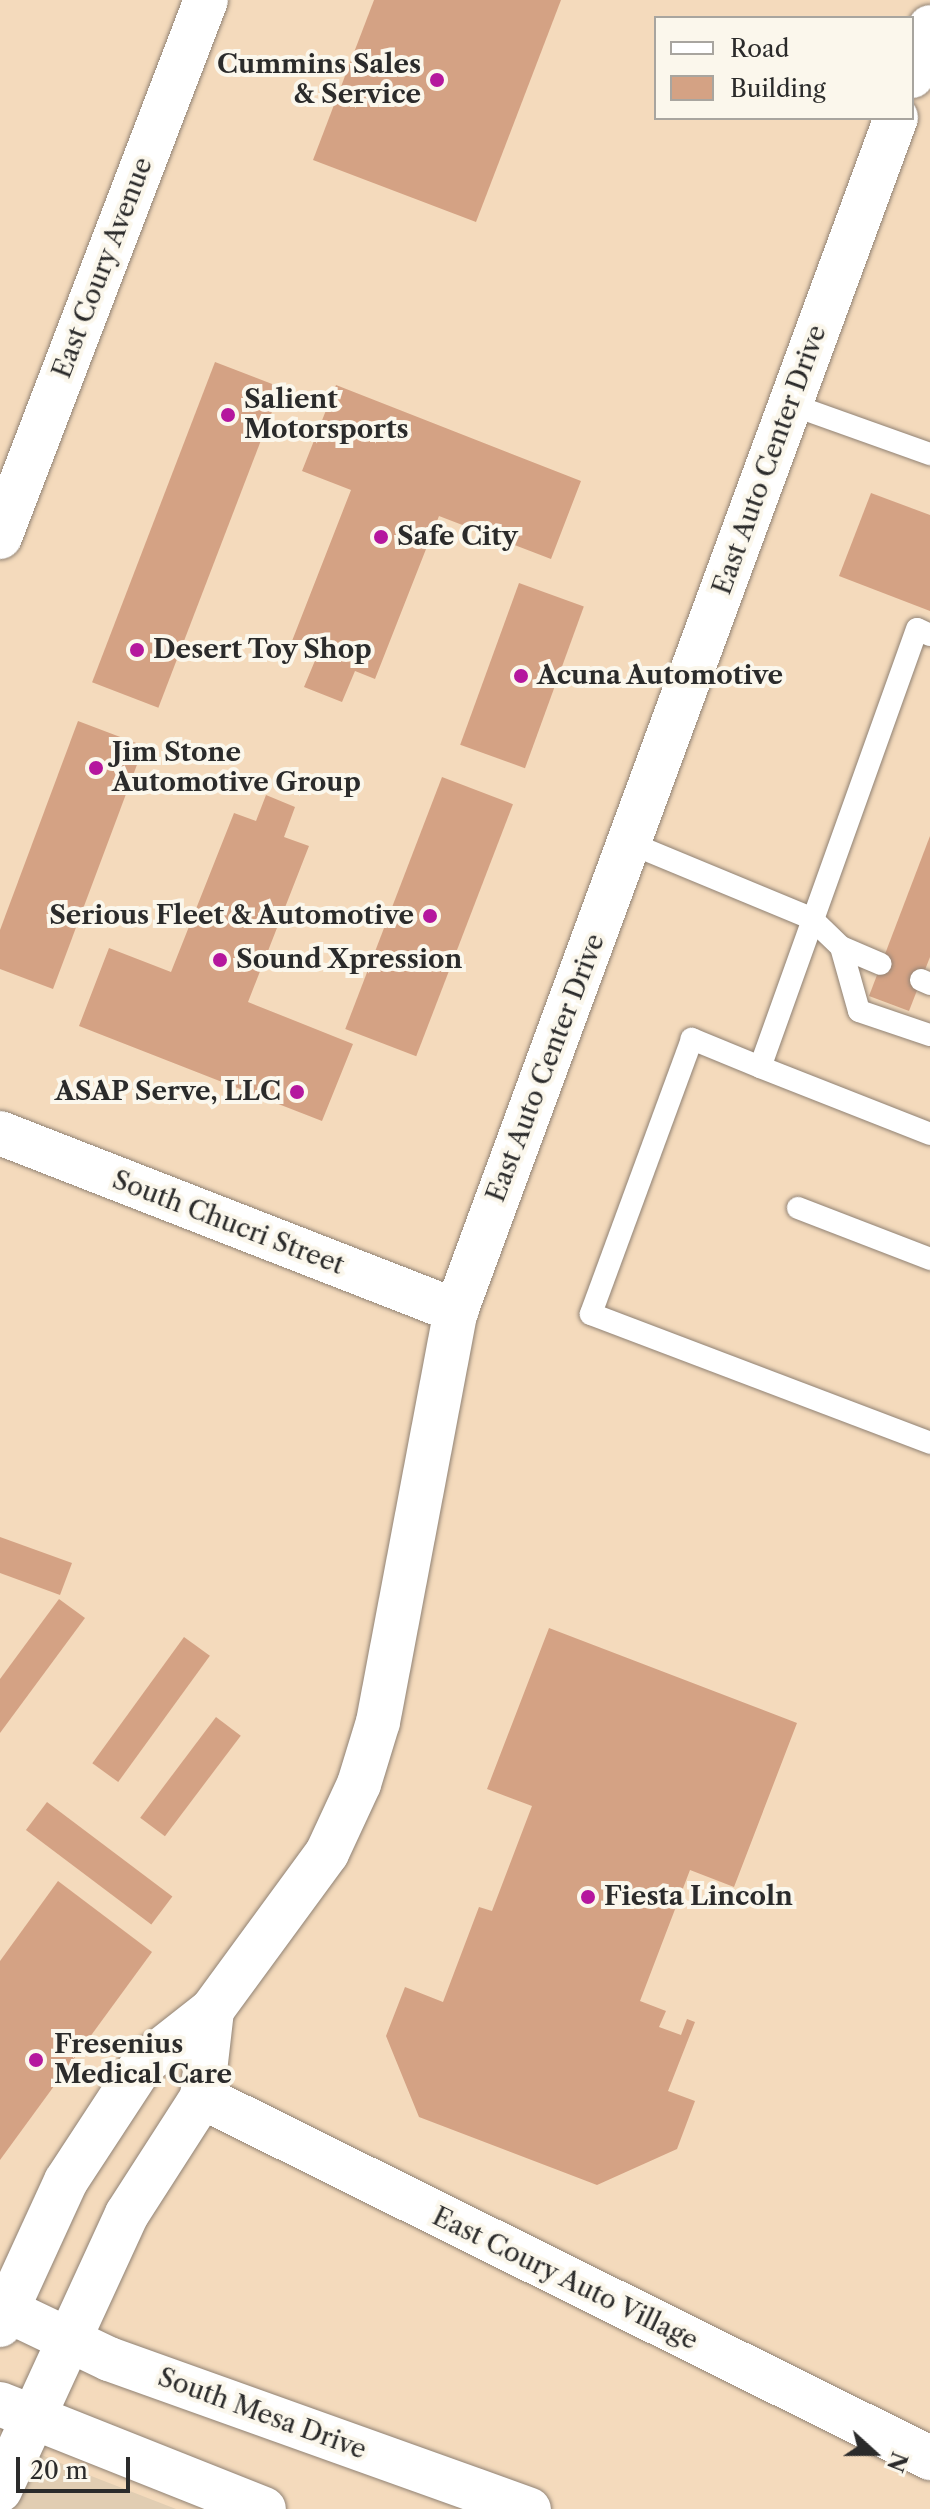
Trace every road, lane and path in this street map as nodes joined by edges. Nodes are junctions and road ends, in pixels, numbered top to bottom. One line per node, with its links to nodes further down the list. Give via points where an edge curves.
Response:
1 (206, 0): 7 (street, East Coury Avenue)
2 (930, 27): 3 (street)
3 (914, 71)
4 (895, 120): 5 (street, East Auto Center Drive)
5 (790, 404): 6 (lane); 10 (street, East Auto Center Drive)
6 (930, 454)
7 (9, 485): 8 (street, East Coury Avenue)
8 (0, 537)
9 (930, 635): 11 (lane, via 917,629)
10 (632, 844): 11 (lane); 20 (street, East Auto Center Drive)
11 (811, 918): 12 (lane); 15 (lane)
12 (841, 947): 13 (lane); 14 (lane, via 859,1011)
13 (881, 964)
14 (930, 1035)
15 (760, 1067): 17 (lane); 21 (lane, via 692,1039 591,1314)
16 (0, 1133): 20 (street, South Chucri Street)
17 (930, 1134)
18 (798, 1208): 19 (lane)
19 (930, 1259)
20 (456, 1311): 22 (street, East Auto Center Drive, via 378,1722 359,1784 327,1853)
21 (930, 1443)
22 (212, 2010): 23 (street, East Auto Center Drive); 24 (street, East Auto Center Drive, via 142,2065 66,2181)
23 (202, 2097): 25 (street, East Auto Center Drive, via 152,2168); 27 (street, East Coury Auto Village)
24 (2, 2314): 25 (street, South Mesa Drive)
25 (68, 2339): 26 (street, East Auto Center Drive); 30 (street, South Mesa Drive, via 109,2359)
26 (16, 2411): 28 (street, East Auto Center Drive); 29 (street)
27 (930, 2458)
28 (0, 2490)
29 (264, 2509)
30 (529, 2509)

